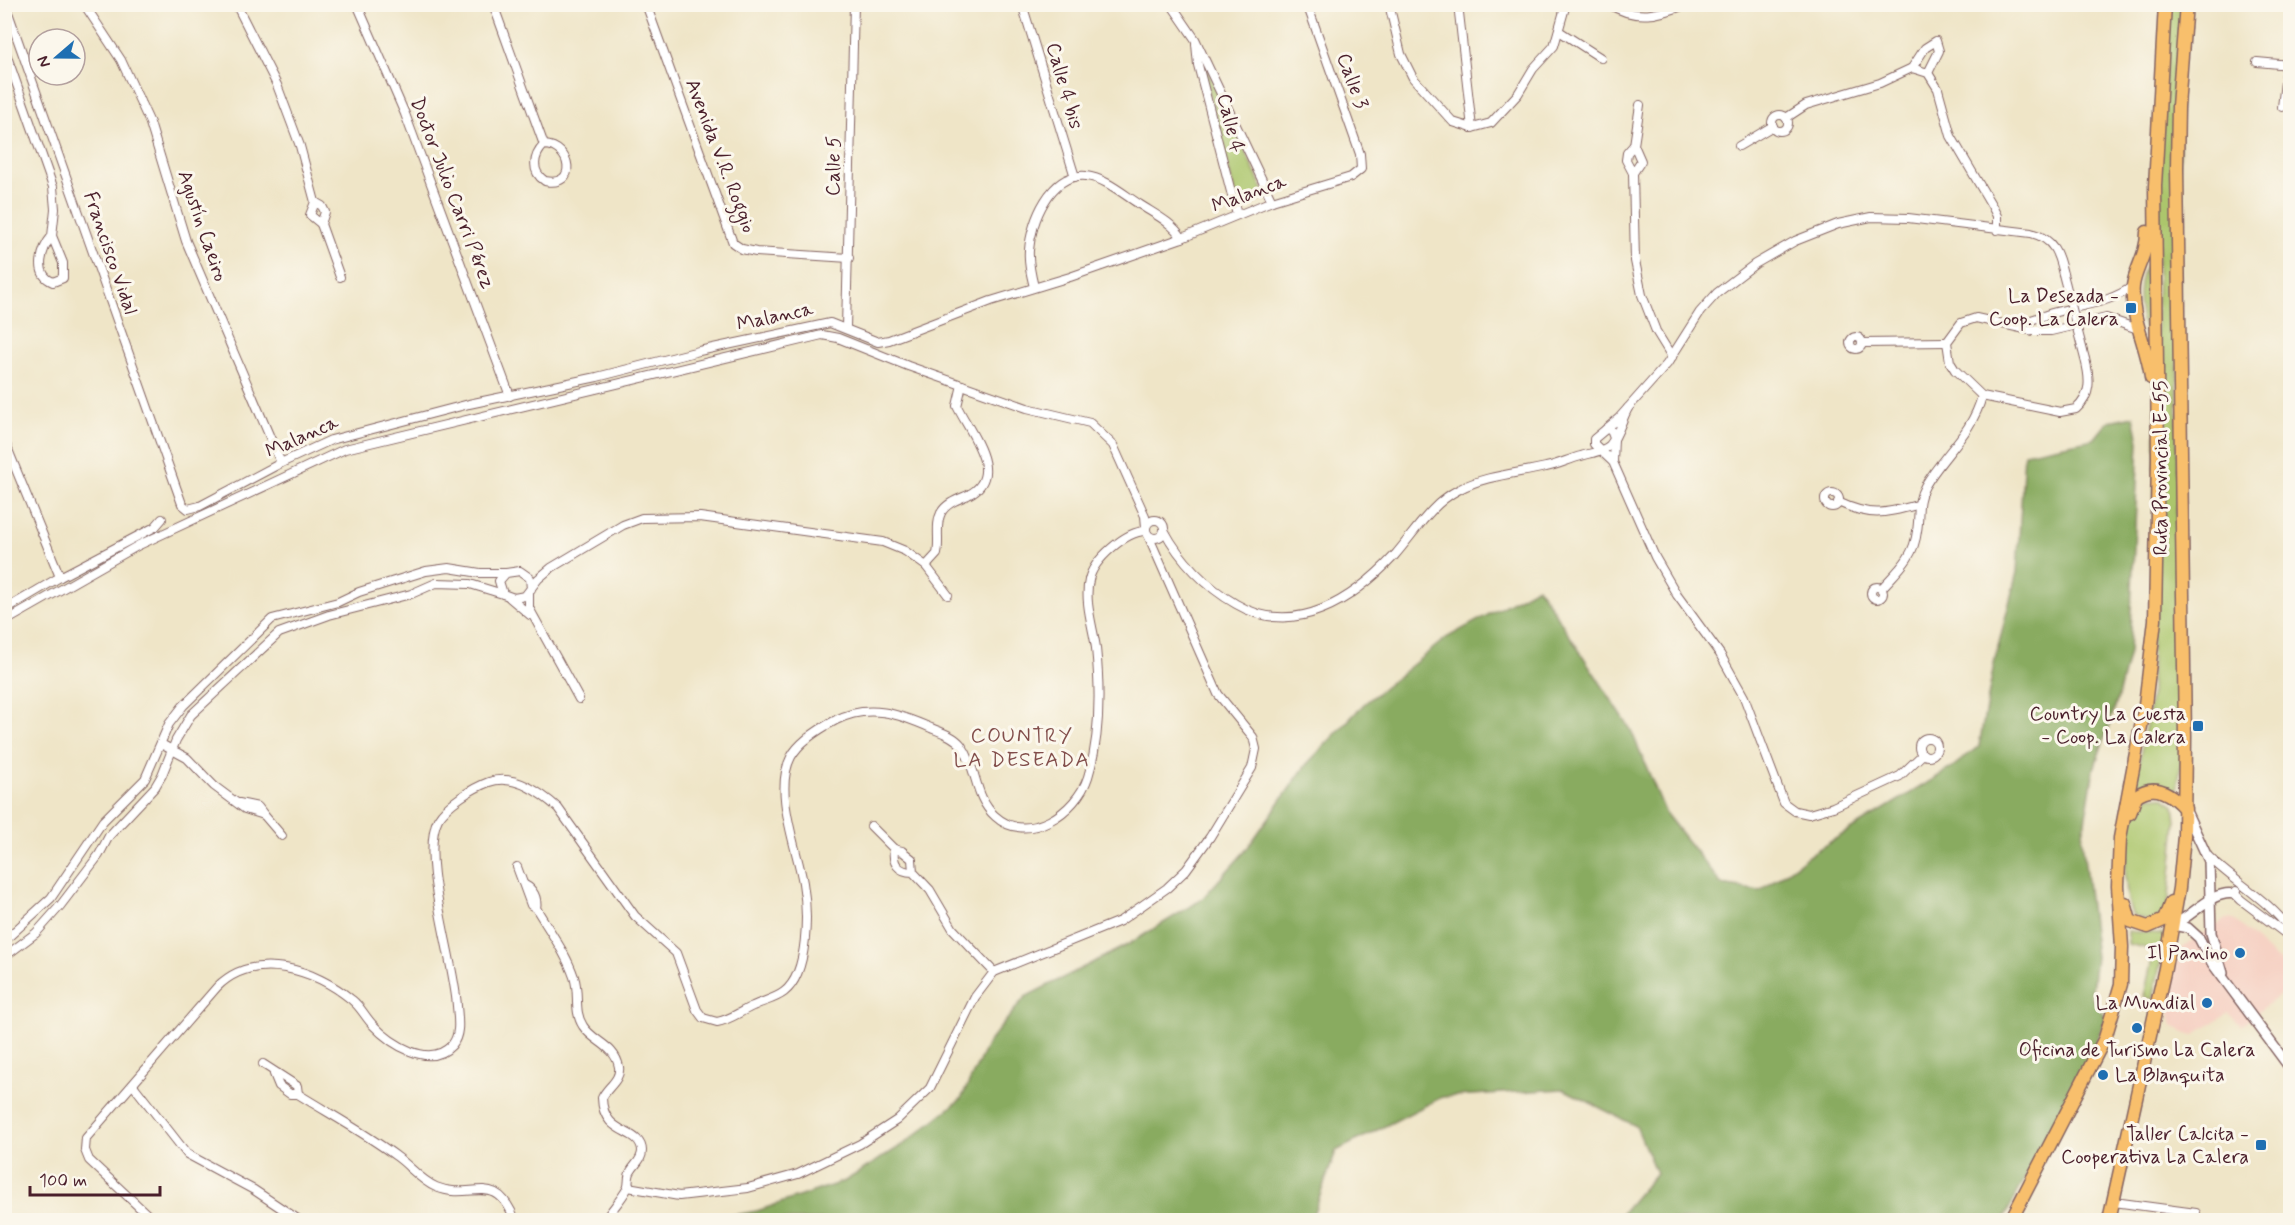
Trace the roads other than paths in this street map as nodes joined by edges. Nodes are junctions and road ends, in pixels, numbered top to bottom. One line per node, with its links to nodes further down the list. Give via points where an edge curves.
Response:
1 (5, 4): 70 (street, Francisco Vidal, via 178,493)
2 (84, 4): 66 (street, Agustín Caeiro, via 121,60 146,114 186,241)
3 (236, 4): 37 (street, via 281,95)
4 (357, 4): 56 (street, Doctor Julio Carri Pérez, via 405,114)
5 (494, 4): 30 (street)
6 (646, 4): 43 (street, Avenida V.R. Roggio, via 733,243 756,252)
7 (854, 4): 43 (street, Calle 5)
8 (1022, 4): 35 (street, Calle 4 bis)
9 (1171, 4): 19 (street, Calle 4)
10 (1307, 4): 33 (street, Calle 3, via 1360,154)
11 (1389, 4): 29 (street, via 1401,54 1413,78 1453,123)
12 (1458, 4): 29 (street)
13 (1566, 4): 18 (street)
14 (1609, 4): 15 (street, via 1623,12 1644,16)
15 (1688, 4)
16 (2165, 4): 28 (main road, Ruta Provincial E-55)
17 (2186, 4): 95 (main road, Ruta Provincial E-55, via 2177,168)
18 (1559, 31): 21 (street); 29 (street, via 1554,46 1504,110 1491,123)
19 (1195, 39): 36 (street, Calle 4); 38 (street, Calle 4)
20 (4, 48): 41 (street, via 53,186)
21 (1600, 58)
22 (2257, 62): 23 (street)
23 (2289, 65): 27 (street)
24 (1912, 69): 25 (street); 25 (street, via 1925,48 1936,41 1939,51); 32 (street, via 1806,105 1786,118 1785,129 1773,126)
25 (1928, 73): 40 (street, via 1938,89 1951,136 1992,207)
26 (1640, 105): 31 (street)
27 (2283, 107)
28 (2157, 118): 45 (main road, via 2149,153 2146,253); 71 (main road, Ruta Provincial E-55)
29 (1472, 128)
30 (544, 145): 30 (street, via 555,147 566,157 569,170 561,180 545,181 537,173 535,158)
31 (1634, 145): 34 (street, via 1641,161); 34 (street, via 1626,160)
32 (1738, 146)
33 (1361, 169): 36 (street, Malanca, via 1351,177)
34 (1633, 173): 54 (street, via 1633,251 1637,275 1656,331)
35 (1075, 177): 42 (street, via 1088,176 1108,184 1174,227); 46 (street, via 1053,190 1035,226 1029,250)
36 (1272, 201): 38 (street, Malanca)
37 (315, 202): 39 (street, via 325,212); 39 (street, via 310,215)
38 (1237, 214): 42 (street, Malanca)
39 (321, 224): 44 (street)
40 (1998, 230): 54 (street, via 1879,217 1818,231 1774,253 1727,284 1700,312); 57 (street, bridge, via 2048,239 2057,251 2089,375 2088,392 2081,405 2060,412)
41 (52, 237): 41 (street, via 41,259 44,274 53,282 63,278 64,270)
42 (1182, 238): 46 (street, Malanca)
43 (849, 258): 49 (street, Calle 5)
44 (340, 277)
45 (2133, 286): 47 (street, via 2115,298); 50 (main road)
46 (1034, 287): 49 (street, Malanca, via 883,342)
47 (2049, 314): 48 (street, via 2030,322); 51 (street, via 2045,324)
48 (2003, 323): 51 (street); 52 (street, via 1968,319 1955,327)
49 (846, 328): 56 (street, Malanca, via 826,323)
50 (2138, 329): 51 (street, via 2106,318); 71 (main road, via 2150,367)
51 (2051, 331)
52 (1947, 342): 53 (street); 57 (street, via 1955,370)
53 (1862, 343)
54 (1672, 357): 58 (street)
55 (962, 385): 67 (street, via 1026,408 1090,423 1113,445); 77 (street, via 957,406 981,451 986,476 980,488 943,509 938,521 937,554); 88 (street, via 838,338 822,336 353,447 139,545)
56 (510, 396): 66 (street, Malanca, via 352,433)
57 (1982, 396): 69 (street, via 1976,415 1936,469)
58 (1628, 408): 59 (street); 60 (street)
59 (1606, 429): 60 (street, via 1611,430); 61 (street)
60 (1614, 438): 63 (street); 65 (street)
61 (1594, 439): 63 (street, via 1595,447); 64 (street, via 1586,449)
62 (4, 440): 81 (street)
63 (1601, 450): 64 (street); 65 (street)
64 (1568, 459): 74 (street, via 1491,477 1455,491 1432,510 1368,581 1338,603 1297,618 1270,617 1241,607 1205,582 1173,546)
65 (1613, 462): 94 (street, via 1655,557 1744,697 1784,803 1801,813 1819,812 1900,776)
66 (281, 463): 70 (street, Malanca)
67 (1137, 501): 73 (street); 74 (street)
68 (1838, 502): 69 (street, via 1875,513)
69 (1917, 505): 82 (street, via 1918,530 1909,558)
70 (188, 509)
71 (2157, 516): 98 (main road, Ruta Provincial E-55, via 2150,677)
72 (162, 519): 81 (street)
73 (1156, 520): 74 (street, via 1151,521); 74 (street, via 1162,523)
74 (1153, 533): 116 (street, via 1154,552 1218,694 1253,738 1256,760 1210,837 1167,888 1120,921); 120 (street, via 1137,532 1105,553 1090,574 1088,594 1097,672 1094,741 1087,779 1076,799 1060,815 1030,827 1018,828 1003,822 988,809 957,742 897,714 872,710 847,715 796,749 786,770 784,792 803,884 804,951 794,981 783,993 725,1021 710,1022 703,1018 692,1000 676,953 635,916 558,808 533,789 506,780 494,781 443,812 431,844 456,986 458,1031 450,1047 427,1054 407,1050 376,1028 353,1001 316,977 285,968 253,968 231,974 217,987)
75 (2290, 559): 76 (street)
76 (2290, 564)
77 (926, 566): 78 (street, via 883,542 678,516 634,520); 85 (street)
78 (551, 568): 79 (street); 83 (street)
79 (520, 571): 80 (street); 83 (street, via 530,578)
80 (508, 573): 84 (street, via 499,581); 89 (street, via 449,568 408,575 338,602 276,617)
81 (60, 577): 86 (street)
82 (1881, 589)
83 (530, 591): 84 (street, via 522,597); 87 (street, via 529,608)
84 (506, 595): 87 (street); 90 (street, via 470,584 436,583 284,631)
85 (948, 595)
86 (4, 610)
87 (535, 621): 91 (street)
88 (4, 622)
89 (252, 640): 90 (street); 92 (street, via 183,706 169,724)
90 (263, 649): 93 (street, via 191,715)
91 (579, 699)
92 (161, 744): 93 (street); 103 (street, via 145,779 103,821)
93 (173, 748): 97 (street, via 214,786 255,814 264,815); 106 (street, via 155,787 109,836)
94 (1923, 754)
95 (2185, 810): 98 (main road, via 2165,792 2144,791 2134,799 2128,825); 100 (street); 107 (main road, Ruta Provincial E-55)
96 (871, 825): 99 (street)
97 (282, 836)
98 (2120, 838): 105 (main road, Ruta Provincial E-55)
99 (894, 849): 102 (street, via 912,859); 102 (street, via 899,869)
100 (2206, 854): 104 (street); 109 (street, via 2211,868)
101 (516, 867): 121 (street, via 531,905 572,973 580,1020 617,1061 619,1073 604,1093 602,1106 614,1126 640,1143 640,1159 630,1173)
102 (913, 872): 116 (street, via 930,891 953,930)
103 (62, 882): 106 (street); 114 (street, via 36,914)
104 (2238, 884): 108 (street); 112 (street)
105 (2118, 886): 110 (main road, via 2130,921); 128 (main road, Ruta Provincial E-55, via 2122,967 2114,1014)
106 (74, 888): 115 (street, via 36,933)
107 (2180, 888): 110 (main road, via 2171,899 2164,920); 111 (main road, Ruta Provincial E-55)
108 (2235, 894): 109 (street); 113 (street)
109 (2212, 899): 111 (street); 117 (street, via 2211,933)
110 (2148, 927): 111 (main road)
111 (2173, 928): 117 (street, via 2182,926 2195,933); 122 (main road, Ruta Provincial E-55)
112 (2290, 929)
113 (2290, 937)
114 (4, 941)
115 (4, 957)
116 (994, 972): 121 (street, via 975,997 930,1088 897,1120 867,1139 798,1174 748,1188 679,1196)
117 (2225, 981): 119 (street)
118 (263, 1064): 126 (street, via 297,1086 298,1094 396,1156 429,1184 443,1190 493,1190 506,1201)
119 (2290, 1068)
120 (133, 1085): 124 (street, via 89,1131 85,1150 89,1160); 125 (street, via 187,1154 254,1190)
121 (628, 1187): 127 (street)
122 (2114, 1202): 123 (street); 129 (main road, Ruta Provincial E-55)
123 (2196, 1213)
124 (153, 1221)
125 (299, 1221)
126 (515, 1221)
127 (605, 1221)
128 (2011, 1221)
129 (2109, 1221)

